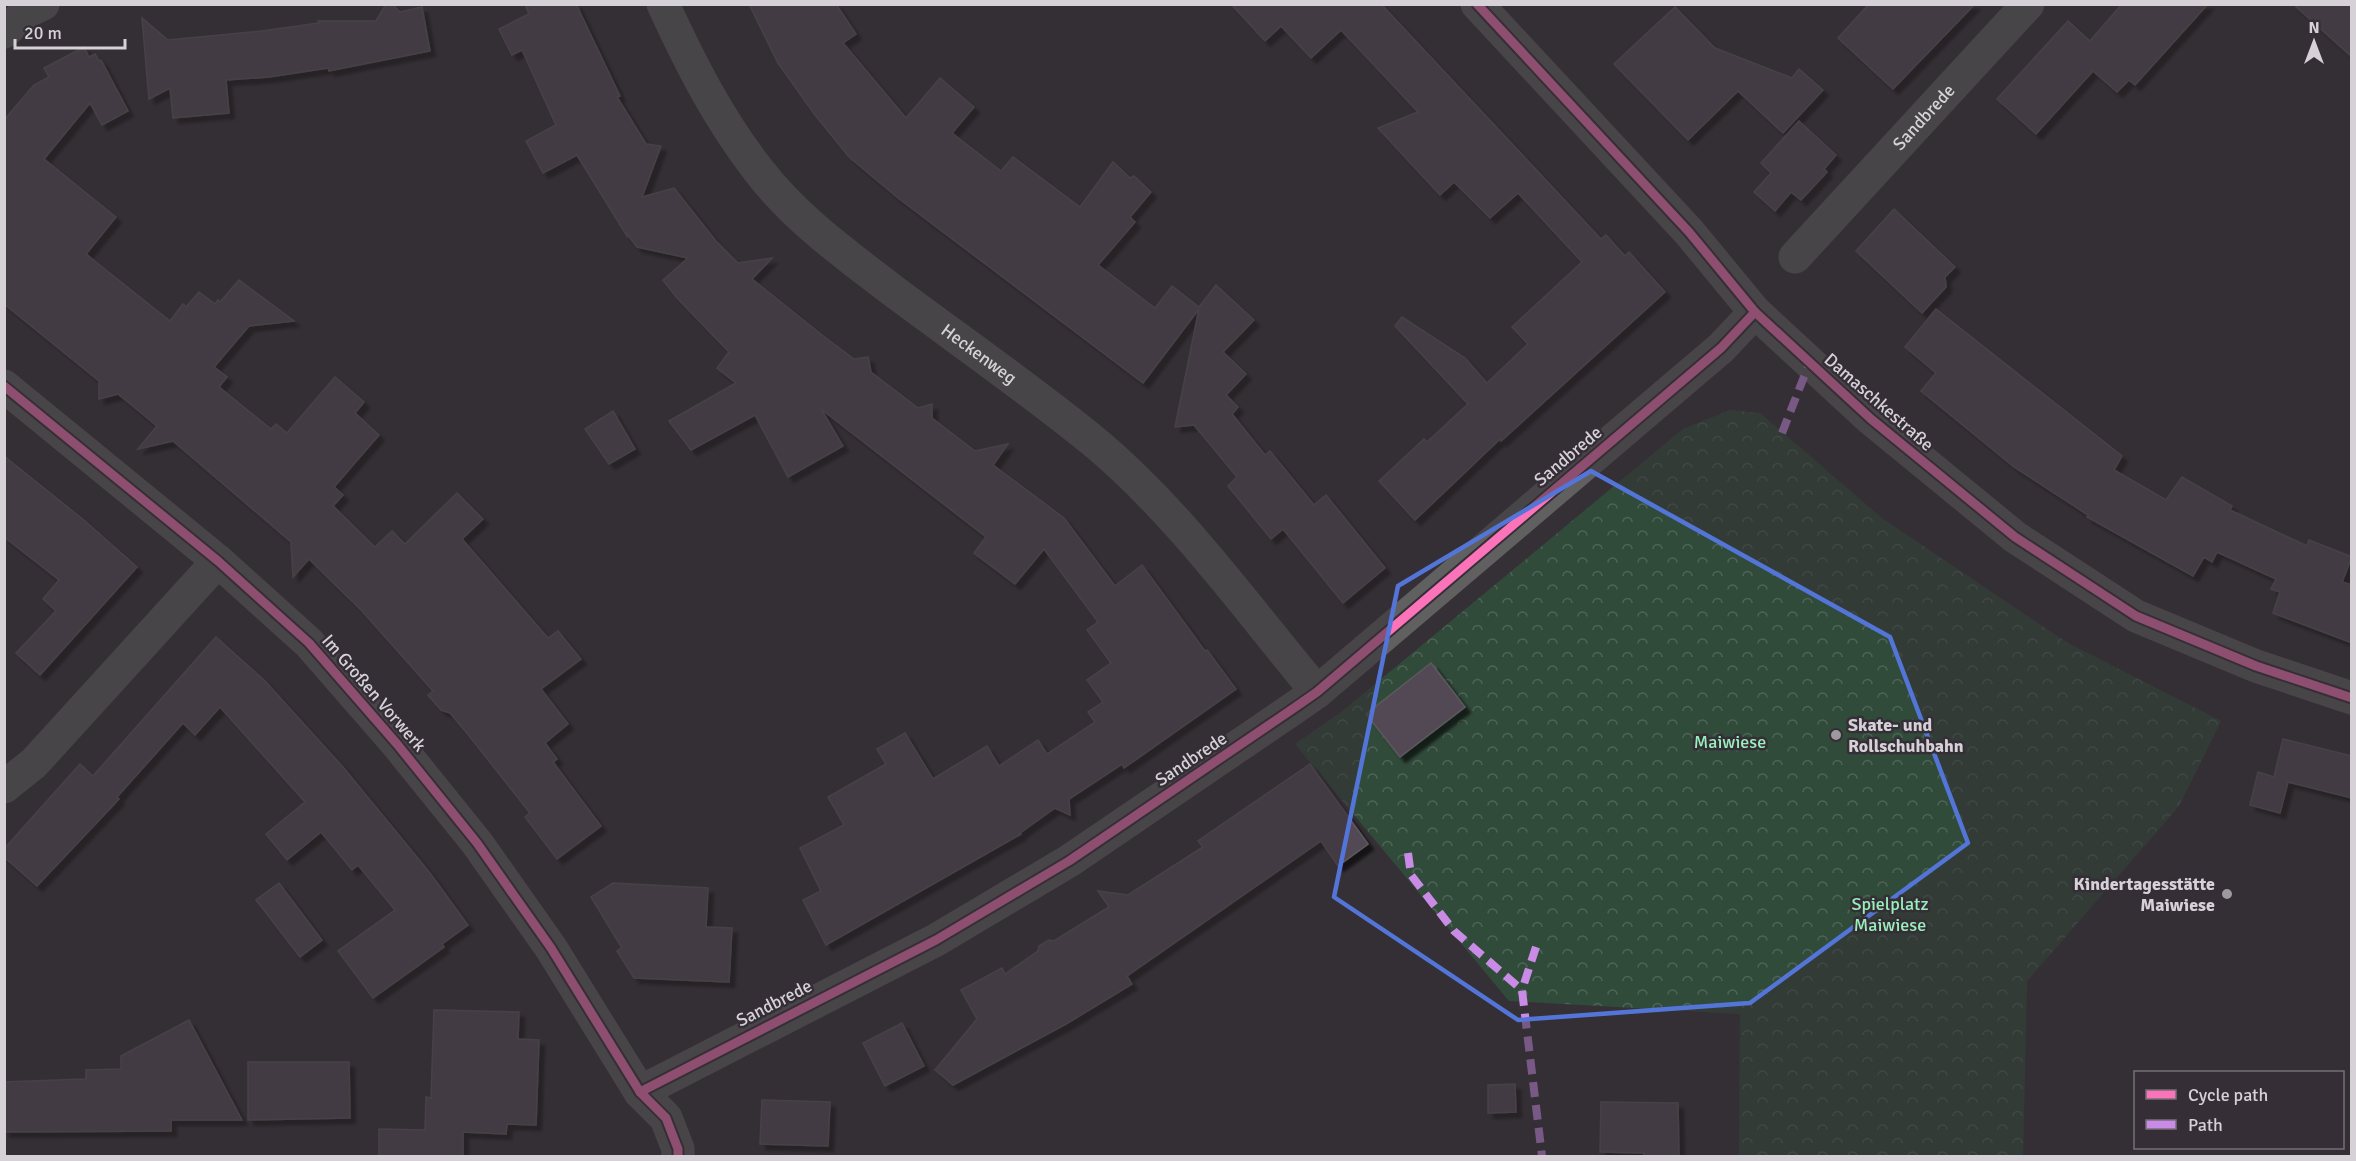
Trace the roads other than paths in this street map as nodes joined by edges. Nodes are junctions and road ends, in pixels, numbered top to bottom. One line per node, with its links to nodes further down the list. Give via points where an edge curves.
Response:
1 (43, 4): 5 (street, via 28,11)
2 (663, 4): 10 (street, Heckenweg, via 720,116 760,173 844,254 1093,441 1158,500)
3 (1477, 4): 7 (street, Damaschkestraße, via 1689,232)
4 (2028, 4): 6 (street, Sandbrede)
5 (4, 32)
6 (1795, 257)
7 (1755, 312): 10 (street, Sandbrede, via 1721,348); 11 (street, Damaschkestraße, via 1871,419 2016,537 2136,616 2256,666)
8 (4, 386): 9 (street, Im Großen Vorwerk)
9 (218, 561): 12 (street, via 34,763); 13 (street, Im Großen Vorwerk, via 309,643 477,843 550,948)
10 (1317, 692): 13 (street, Sandbrede, via 1070,861 946,934)
11 (2352, 698)
12 (4, 787)
13 (640, 1092): 14 (street, via 646,1130); 15 (street, via 666,1118)
14 (661, 1156)
15 (678, 1156)

